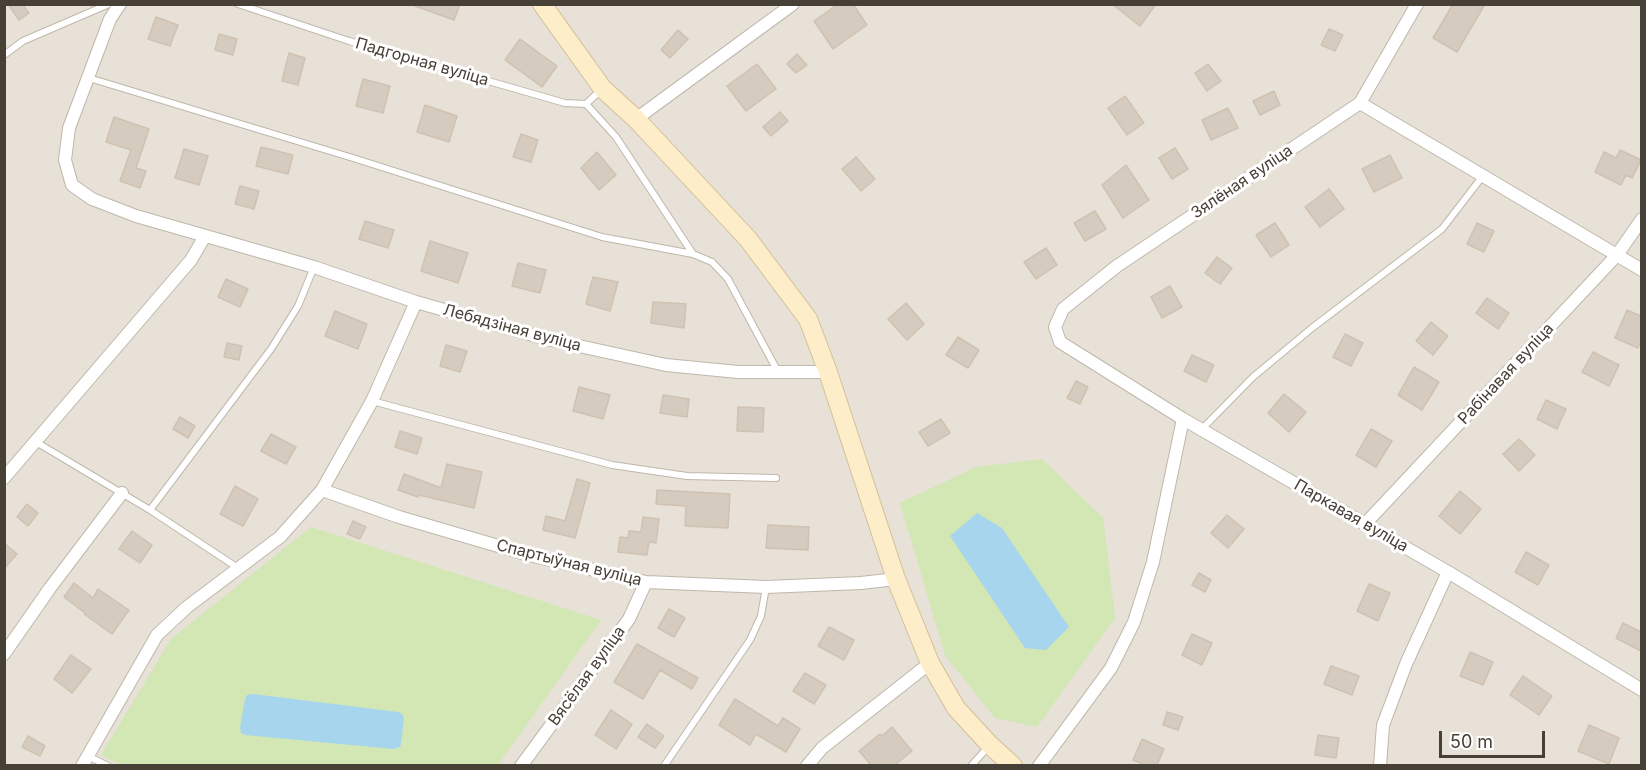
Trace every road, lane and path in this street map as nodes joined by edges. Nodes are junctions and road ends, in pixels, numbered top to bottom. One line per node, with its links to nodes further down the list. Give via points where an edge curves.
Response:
1 (109, 4): 7 (lane, via 23,41)
2 (120, 4): 8 (street, Лебядзіная вуліца, via 110,19)
3 (238, 4): 11 (lane, Падгорная вуліца, via 565,103)
4 (542, 4): 9 (street)
5 (793, 4): 12 (street)
6 (1417, 4): 10 (street, Зялёная вуліца)
7 (4, 55)
8 (89, 78): 15 (street, Лебядзіная вуліца, via 69,128 65,159 72,185 92,199 136,216); 16 (lane, via 602,237)
9 (603, 89): 11 (lane); 12 (street)
10 (1360, 103): 13 (street); 21 (street, Зялёная вуліца, via 1108,273 1063,309 1055,327)
11 (586, 104): 16 (lane, via 616,137)
12 (636, 119): 23 (street, via 748,239 808,319)
13 (1482, 177): 17 (street); 26 (lane, via 1443,229 1253,377)
14 (1641, 219): 17 (street, Рабінавая вуліца)
15 (205, 236): 18 (street, Лебядзіная вуліца); 27 (street, via 191,260)
16 (693, 254): 22 (lane, via 712,262 728,279)
17 (1617, 255): 19 (street); 33 (street, Рабінавая вуліца)
18 (314, 267): 20 (street, Лебядзіная вуліца); 32 (lane, via 298,306 271,349)
19 (1641, 270)
20 (416, 302): 22 (street, Лебядзіная вуліца, via 547,339 666,365); 24 (street)
21 (1060, 342): 25 (street, Паркавая вуліца)
22 (778, 372): 23 (street, Лебядзіная вуліца)
23 (828, 372): 36 (street)
24 (372, 401): 29 (lane, via 612,465 687,476); 30 (street)
25 (1183, 419): 26 (street, Паркавая вуліца); 50 (street, via 1153,562 1134,622 1111,668)
26 (1201, 430): 33 (street, Паркавая вуліца)
27 (36, 442): 28 (street); 31 (lane)
28 (4, 478)
29 (776, 478)
30 (322, 490): 34 (street, via 280,537); 37 (street, Спартыўная вуліца, via 529,555)
31 (122, 493): 32 (lane); 39 (street)
32 (150, 510): 34 (lane)
33 (1365, 524): 35 (street, Паркавая вуліца)
34 (238, 568): 43 (street, via 157,635)
35 (1448, 572): 41 (street, Паркавая вуліца); 51 (street, via 1383,725)
36 (896, 579): 38 (street, Спартыўная вуліца); 40 (street)
37 (646, 582): 38 (street, Спартыўная вуліца); 45 (street, Вясёлая вуліца, via 629,619)
38 (766, 587): 46 (lane, via 761,616 750,640)
39 (4, 654)
40 (930, 663): 42 (street, via 956,708); 47 (street, via 822,748)
41 (1641, 690)
42 (990, 745): 48 (lane); 49 (street)
43 (85, 760): 44 (lane)
44 (108, 765)
45 (520, 765)
46 (664, 765)
47 (807, 765)
48 (971, 765)
49 (1013, 765)
50 (1039, 765)
51 (1380, 765)

